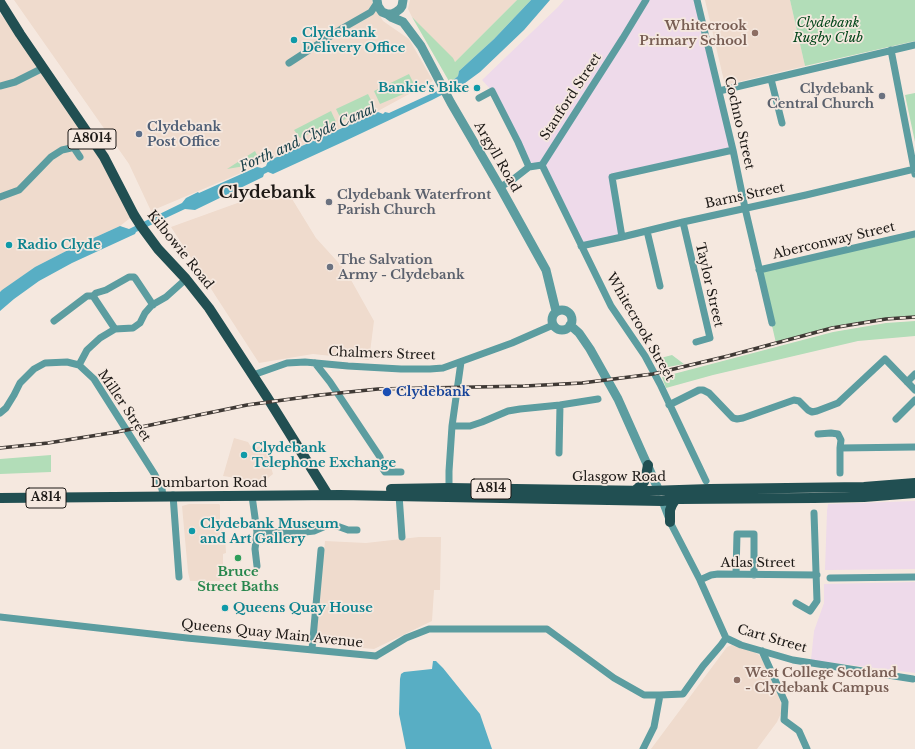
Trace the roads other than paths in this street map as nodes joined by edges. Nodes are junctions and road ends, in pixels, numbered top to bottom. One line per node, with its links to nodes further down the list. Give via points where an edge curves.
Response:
1 (403, 0): 6 (street)
2 (646, 0): 21 (street, Stanford Street)
3 (698, 0): 16 (street, Cochno Street)
4 (0, 2): 13 (main road, Kilbowie Road / A8014)
5 (377, 2): 7 (street); 8 (street)
6 (400, 9): 8 (street, via 392,14); 9 (street, Argyll Road)
7 (371, 12): 8 (street); 12 (street)
8 (385, 13): 9 (street, Argyll Road)
9 (403, 22): 24 (street, Argyll Road, via 421,46)
10 (915, 45): 11 (street)
11 (891, 50): 14 (street); 23 (street)
12 (289, 63)
13 (43, 68): 15 (street, via 15,82); 33 (main road, Kilbowie Road / A8014, via 104,157 134,215 158,249)
14 (771, 79): 16 (street); 18 (street)
15 (0, 86)
16 (719, 91): 19 (street, Cochno Street)
17 (479, 98): 22 (street, via 492,91)
18 (782, 123)
19 (733, 150): 26 (street, Cochno Street); 30 (street, via 612,177)
20 (80, 157): 25 (street, via 74,148 62,150 51,157 18,190)
21 (542, 165): 22 (street); 31 (street, Whitecrook Street)
22 (529, 167): 24 (street)
23 (915, 170): 26 (street, Barns Street)
24 (500, 187): 37 (street, Argyll Road, via 546,270)
25 (0, 197)
26 (745, 208): 27 (street, Barns Street); 32 (street, Cochno Street)
27 (683, 222): 28 (street, Barns Street); 43 (street, Taylor Street, via 710,338)
28 (647, 232): 30 (street, Barns Street); 34 (street)
29 (915, 234): 32 (street, Aberconway Street)
30 (622, 237): 31 (street, Barns Street)
31 (581, 246): 54 (street, Whitecrook Street, via 611,306 645,356)
32 (759, 270): 39 (street, Cochno Street)
33 (186, 279): 36 (street, via 166,297); 48 (main road, Kilbowie Road / A8014, via 210,308)
34 (660, 286)
35 (93, 296): 36 (street, via 129,277 134,277); 38 (street, via 88,296); 42 (street)
36 (153, 304): 42 (street, via 140,323 133,328)
37 (556, 311): 40 (street, via 551,318); 41 (street, via 567,311 572,317)
38 (54, 321)
39 (772, 322)
40 (553, 325): 41 (street, via 559,330 564,330); 44 (street, Chalmers Street)
41 (570, 325): 62 (street, via 590,349 604,372)
42 (115, 329): 46 (street, via 87,350)
43 (696, 342)
44 (461, 362): 45 (street, Chalmers Street, via 430,370); 57 (street)
45 (315, 363): 48 (street, Chalmers Street, via 287,363); 63 (street, via 380,457 383,470)
46 (79, 365): 55 (street, Miller Street, via 67,362 45,363 34,369 20,383 6,408); 69 (street, Miller Street, via 94,379 155,475)
47 (915, 374): 49 (street)
48 (253, 375): 68 (main road, Kilbowie Road / A8014)
49 (908, 382): 50 (street); 54 (street, via 885,359 838,403 817,411 812,412 794,400 737,419 703,390)
50 (915, 390)
51 (598, 399): 53 (street)
52 (915, 400): 56 (street)
53 (560, 405): 57 (street, via 508,411 470,426); 61 (street)
54 (669, 405): 65 (street, Whitecrook Street)
55 (0, 413)
56 (896, 419)
57 (452, 426): 70 (street)
58 (818, 434): 60 (street, via 838,434 841,440)
59 (915, 447): 60 (street)
60 (840, 448): 64 (street)
61 (559, 453)
62 (648, 465): 67 (main road, via 644,482); 75 (street)
63 (401, 472)
64 (840, 473)
65 (706, 481)
66 (915, 483): 75 (main road, Glasgow Road / A814, via 864,487 710,489)
67 (635, 491): 70 (main road, Glasgow Road / A814); 75 (main road, Glasgow Road / A814)
68 (326, 492): 69 (main road, Dumbarton Road / A814); 70 (main road, Glasgow Road / A814); 72 (main road, Glasgow Road / A814); 74 (main road, Dumbarton Road / A814)
69 (162, 493): 73 (main road, Dumbarton Road / A814); 76 (main road, Dumbarton Road / A814, via 118,497)
70 (449, 493): 72 (main road, Glasgow Road / A814); 75 (main road, Glasgow Road / A814)
71 (915, 493): 77 (main road, Glasgow Road / A814, via 864,497)
72 (398, 495): 82 (street)
73 (173, 496): 74 (main road, Dumbarton Road / A814); 88 (street)
74 (252, 496): 81 (street)
75 (660, 496): 77 (main road, Glasgow Road / A814); 79 (street, Cart Street)
76 (0, 498)
77 (675, 500): 79 (main road, via 670,510)
78 (814, 512): 87 (street)
79 (670, 522): 91 (street, Cart Street)
80 (357, 530): 81 (street, via 328,525 314,531 296,533)
81 (257, 532): 84 (street)
82 (402, 537)
83 (322, 550): 95 (street)
84 (257, 566)
85 (736, 574): 86 (street, Atlas Street); 86 (street, via 736,534 754,534); 91 (street, Atlas Street, via 711,575)
86 (754, 575): 87 (street, Atlas Street)
87 (817, 575): 92 (street, via 817,601 810,611)
88 (179, 577)
89 (830, 578): 90 (street)
90 (915, 578)
91 (700, 580): 94 (street, Cart Street)
92 (796, 603)
93 (0, 617): 95 (street, Queens Quay Main Avenue)
94 (726, 638): 96 (street, Cart Street); 98 (street, Queens Quay Main Avenue, via 683,694)
95 (312, 649): 98 (street, Queens Quay Main Avenue, via 376,656 406,638 429,629 546,628 614,678 644,695)
96 (762, 651): 97 (street, Cart Street, via 793,660); 100 (street, via 785,702 784,720 799,731)
97 (913, 679)
98 (660, 696): 99 (street, via 654,727)
99 (643, 749)
100 (807, 749)

